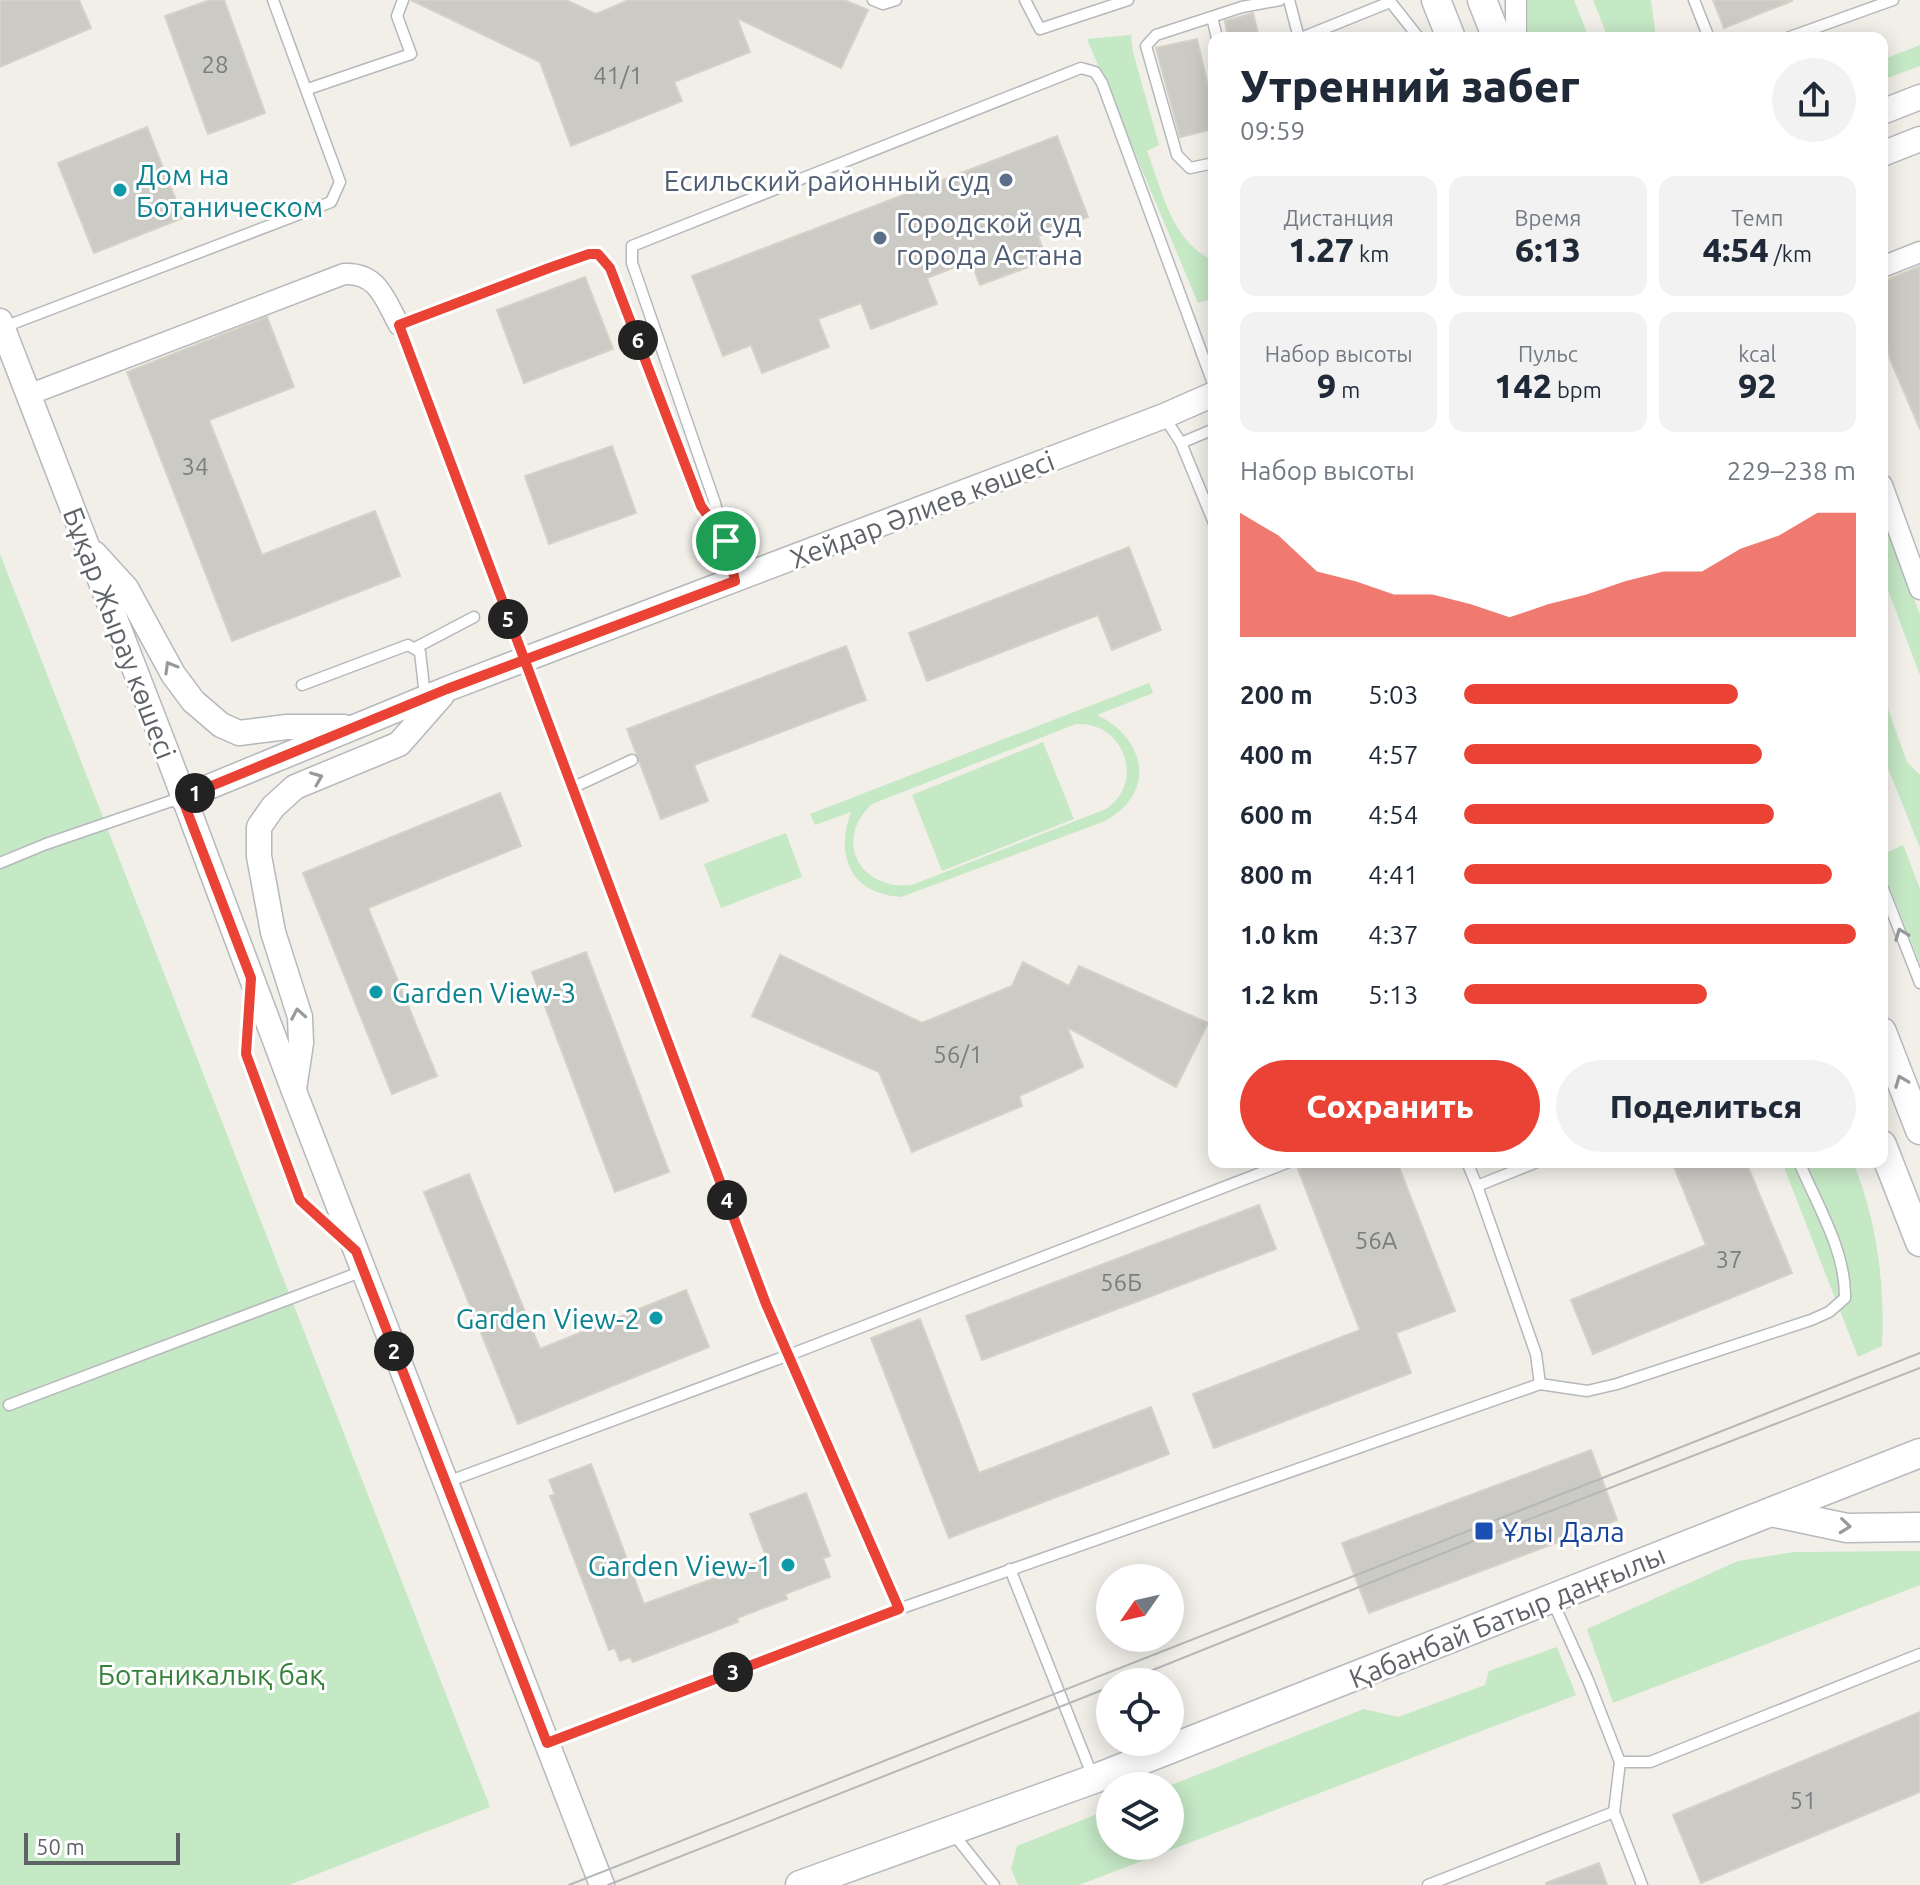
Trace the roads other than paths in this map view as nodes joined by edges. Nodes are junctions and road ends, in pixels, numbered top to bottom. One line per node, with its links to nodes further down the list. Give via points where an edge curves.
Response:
1 (273, 0): 25 (lane)
2 (403, 0): 25 (lane, via 397,16 411,54)
3 (873, 0): 4 (lane)
4 (896, 0)
5 (1025, 0): 6 (lane, via 1040,29)
6 (1128, 0)
7 (1280, 0): 15 (lane)
8 (1289, 0): 17 (lane)
9 (1436, 0): 20 (main road)
10 (1482, 0): 21 (main road)
11 (1516, 0): 22 (street)
12 (1694, 0): 23 (lane)
13 (1893, 0): 24 (lane)
14 (1390, 1): 18 (lane); 19 (lane)
15 (1212, 17): 16 (lane); 30 (lane, via 1156,35 1146,46 1177,155 1190,168)
16 (1216, 32)
17 (1298, 32)
18 (1315, 32)
19 (1414, 32)
20 (1449, 32)
21 (1495, 32)
22 (1516, 32)
23 (1707, 32)
24 (1804, 32)
25 (308, 89): 33 (lane, via 340,182 331,202)
26 (1920, 97): 27 (street)
27 (1888, 110)
28 (1920, 139): 29 (street)
29 (1888, 152)
30 (1208, 164)
31 (1920, 252): 32 (street)
32 (1888, 265)
33 (1, 324): 36 (street, Бұқар Жырау көшесі)
34 (399, 325): 36 (street, via 376,283 359,273 344,274); 43 (lane, via 598,254 610,268 701,506); 49 (lane)
35 (1208, 370): 43 (lane, via 1102,83 1095,72 1081,68 632,246 632,263)
36 (28, 395): 44 (street, Бұқар Жырау көшесі)
37 (1208, 397): 38 (street, Хейдар Әлиев көшесі)
38 (1164, 416): 40 (lane); 45 (street, Хейдар Әлиев көшесі)
39 (1208, 432): 40 (lane)
40 (1181, 443): 41 (lane)
41 (1208, 496)
42 (1888, 501): 46 (street)
43 (726, 541): 45 (lane)
44 (85, 544): 52 (street, one-way to 44, via 239,733 221,725 193,701 126,588); 55 (street, Бұқар Жырау көшесі)
45 (735, 581): 49 (street, Хейдар Әлиев көшесі)
46 (1920, 589)
47 (474, 617): 48 (lane)
48 (415, 648): 50 (lane, via 408,645); 51 (lane)
49 (524, 661): 51 (street, Хейдар Әлиев көшесі); 54 (lane)
50 (302, 685)
51 (436, 694): 52 (street, Хейдар Әлиев көшесі); 61 (street, one-way to 51, via 300,1017 273,932 259,827 295,787 399,744)
52 (356, 727): 55 (street, Хейдар Әлиев көшесі)
53 (632, 760): 54 (lane)
54 (572, 788): 71 (lane)
55 (182, 798): 56 (lane); 58 (street, Бұқар Жырау көшесі)
56 (0, 863)
57 (1888, 901): 59 (lane, one-way to 57)
58 (251, 978): 61 (street, Бұқар Жырау көшесі); 70 (lane, via 246,1054 300,1200)
59 (1920, 983)
60 (1888, 1047): 62 (main road, one-way to 60)
61 (294, 1091): 70 (street, Бұқар Жырау көшесі)
62 (1920, 1130)
63 (1888, 1164): 69 (main road)
64 (1273, 1168): 71 (lane)
65 (1470, 1168): 68 (lane)
66 (1522, 1168): 68 (lane)
67 (1802, 1168): 72 (lane, via 1846,1279 1845,1298 1837,1305 1811,1320 1617,1384 1587,1391)
68 (1477, 1186): 72 (lane, via 1536,1354)
69 (1920, 1242)
70 (359, 1261): 73 (lane); 75 (street, Бұқар Жырау көшесі)
71 (789, 1355): 75 (lane); 80 (lane)
72 (1540, 1384): 78 (lane)
73 (9, 1405)
74 (1920, 1453): 76 (main road, Қабанбай Батыр даңғылы)
75 (446, 1483): 82 (street, Бұқар Жырау көшесі)
76 (1771, 1512): 77 (main road, one-way to 77, via 1847,1528); 79 (main road, Қабанбай Батыр даңғылы)
77 (1920, 1527)
78 (1010, 1569): 80 (lane); 84 (lane)
79 (1551, 1598): 83 (lane); 84 (main road, Қабанбай Батыр даңғылы)
80 (899, 1609): 82 (lane)
81 (1920, 1654): 83 (lane, via 1650,1762)
82 (547, 1743): 87 (street, Бұқар Жырау көшесі)
83 (1620, 1762): 85 (lane)
84 (1094, 1779): 86 (main road, Қабанбай Батыр даңғылы); 88 (main road, Қабанбай Батыр даңғылы)
85 (1614, 1812): 91 (lane); 92 (lane)
86 (959, 1841): 89 (main road, Қабанбай Батыр даңғылы); 90 (lane)
87 (602, 1885)
88 (800, 1885)
89 (843, 1885)
90 (994, 1885)
91 (1428, 1885)
92 (1642, 1885)

